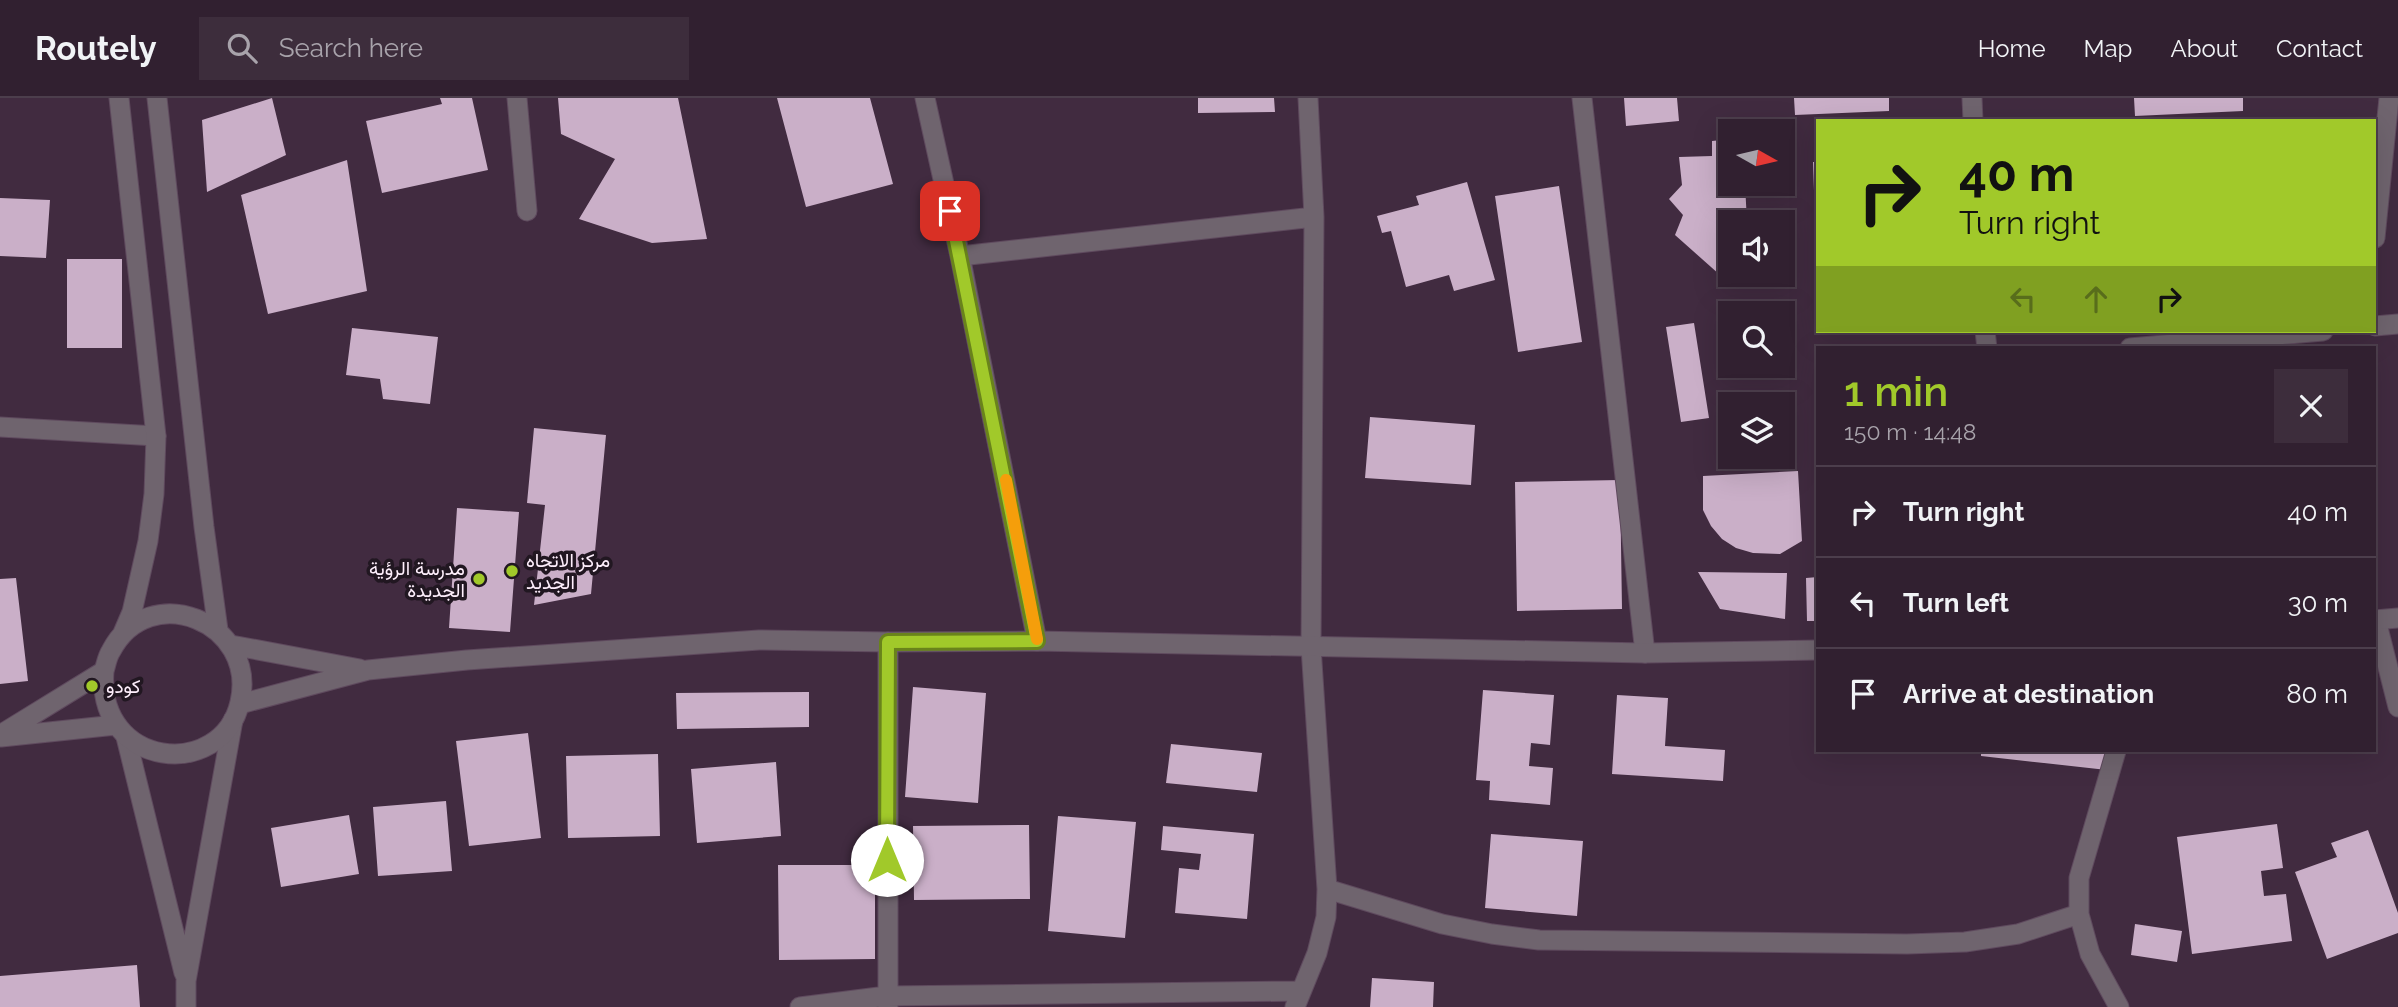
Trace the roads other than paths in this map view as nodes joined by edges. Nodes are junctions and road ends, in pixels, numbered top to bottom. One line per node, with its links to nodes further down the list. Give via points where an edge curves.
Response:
1 (120, 98): 19 (street)
2 (157, 98): 23 (street)
3 (517, 98): 10 (street)
4 (925, 98): 13 (street)
5 (1308, 98): 11 (street)
6 (1582, 98): 30 (street)
7 (1972, 98): 9 (street)
8 (2389, 98): 12 (street)
9 (1973, 119)
10 (527, 211)
11 (1314, 217): 13 (street); 28 (street)
12 (2376, 228)
13 (960, 256): 25 (street)
14 (2398, 324): 15 (street)
15 (2376, 326)
16 (2300, 333): 17 (street)
17 (2153, 346)
18 (0, 428): 19 (street)
19 (156, 436): 24 (street, via 148,541 132,612)
20 (2398, 618): 21 (street)
21 (2376, 620)
22 (2376, 624): 33 (street)
23 (218, 630): 24 (street, via 201,619 159,615); 27 (street)
24 (122, 635): 32 (street, via 110,651)
25 (1037, 641): 26 (street); 28 (street)
26 (888, 642): 31 (street, via 759,640); 42 (street)
27 (231, 646): 31 (street); 34 (street, via 243,684)
28 (1311, 647): 30 (street); 38 (street)
29 (1816, 650): 30 (street)
30 (1645, 653)
31 (368, 670): 34 (street)
32 (104, 671): 35 (street, via 107,709); 36 (street)
33 (2398, 707)
34 (236, 712): 35 (street, via 220,736 183,754 143,748); 40 (street)
35 (121, 731): 36 (street); 40 (street)
36 (0, 736)
37 (2116, 752): 39 (street, via 2079,878)
38 (1327, 889): 39 (street, via 1442,924 1539,940 1965,942 2018,934); 41 (street, via 1317,953)
39 (2079, 914): 45 (street, via 2090,954)
40 (186, 981): 43 (street)
41 (1298, 999): 42 (street)
42 (887, 1002): 44 (street)
43 (186, 1007)
44 (800, 1007)
45 (2119, 1007)

